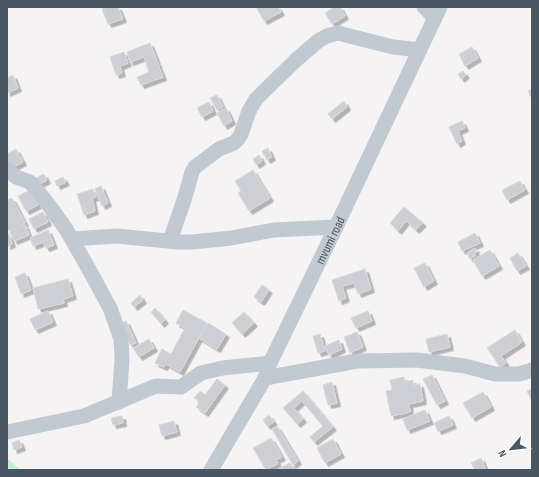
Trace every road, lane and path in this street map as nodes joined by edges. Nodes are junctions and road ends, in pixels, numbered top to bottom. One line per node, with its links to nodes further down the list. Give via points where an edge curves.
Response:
1 (424, 7): 2 (street)
2 (438, 12): 3 (street, mvumi road)
3 (420, 50): 5 (street, mvumi road); 7 (street, via 393,47 338,33 318,41 256,99 238,139 195,167)
4 (7, 169): 6 (street, via 16,177 30,182)
5 (336, 227): 7 (street, via 274,230 193,242); 8 (street, mvumi road)
6 (72, 239): 7 (street, via 116,236); 11 (street, via 110,308 121,339)
7 (170, 241)
8 (270, 363): 10 (street, mvumi road); 11 (street, via 201,373 181,387 156,386)
9 (532, 370): 10 (street, via 519,374 495,374 464,366 417,360 357,361)
10 (265, 378): 13 (street, mvumi road)
11 (119, 402): 12 (street, via 84,416)
12 (7, 432)
13 (211, 470)

